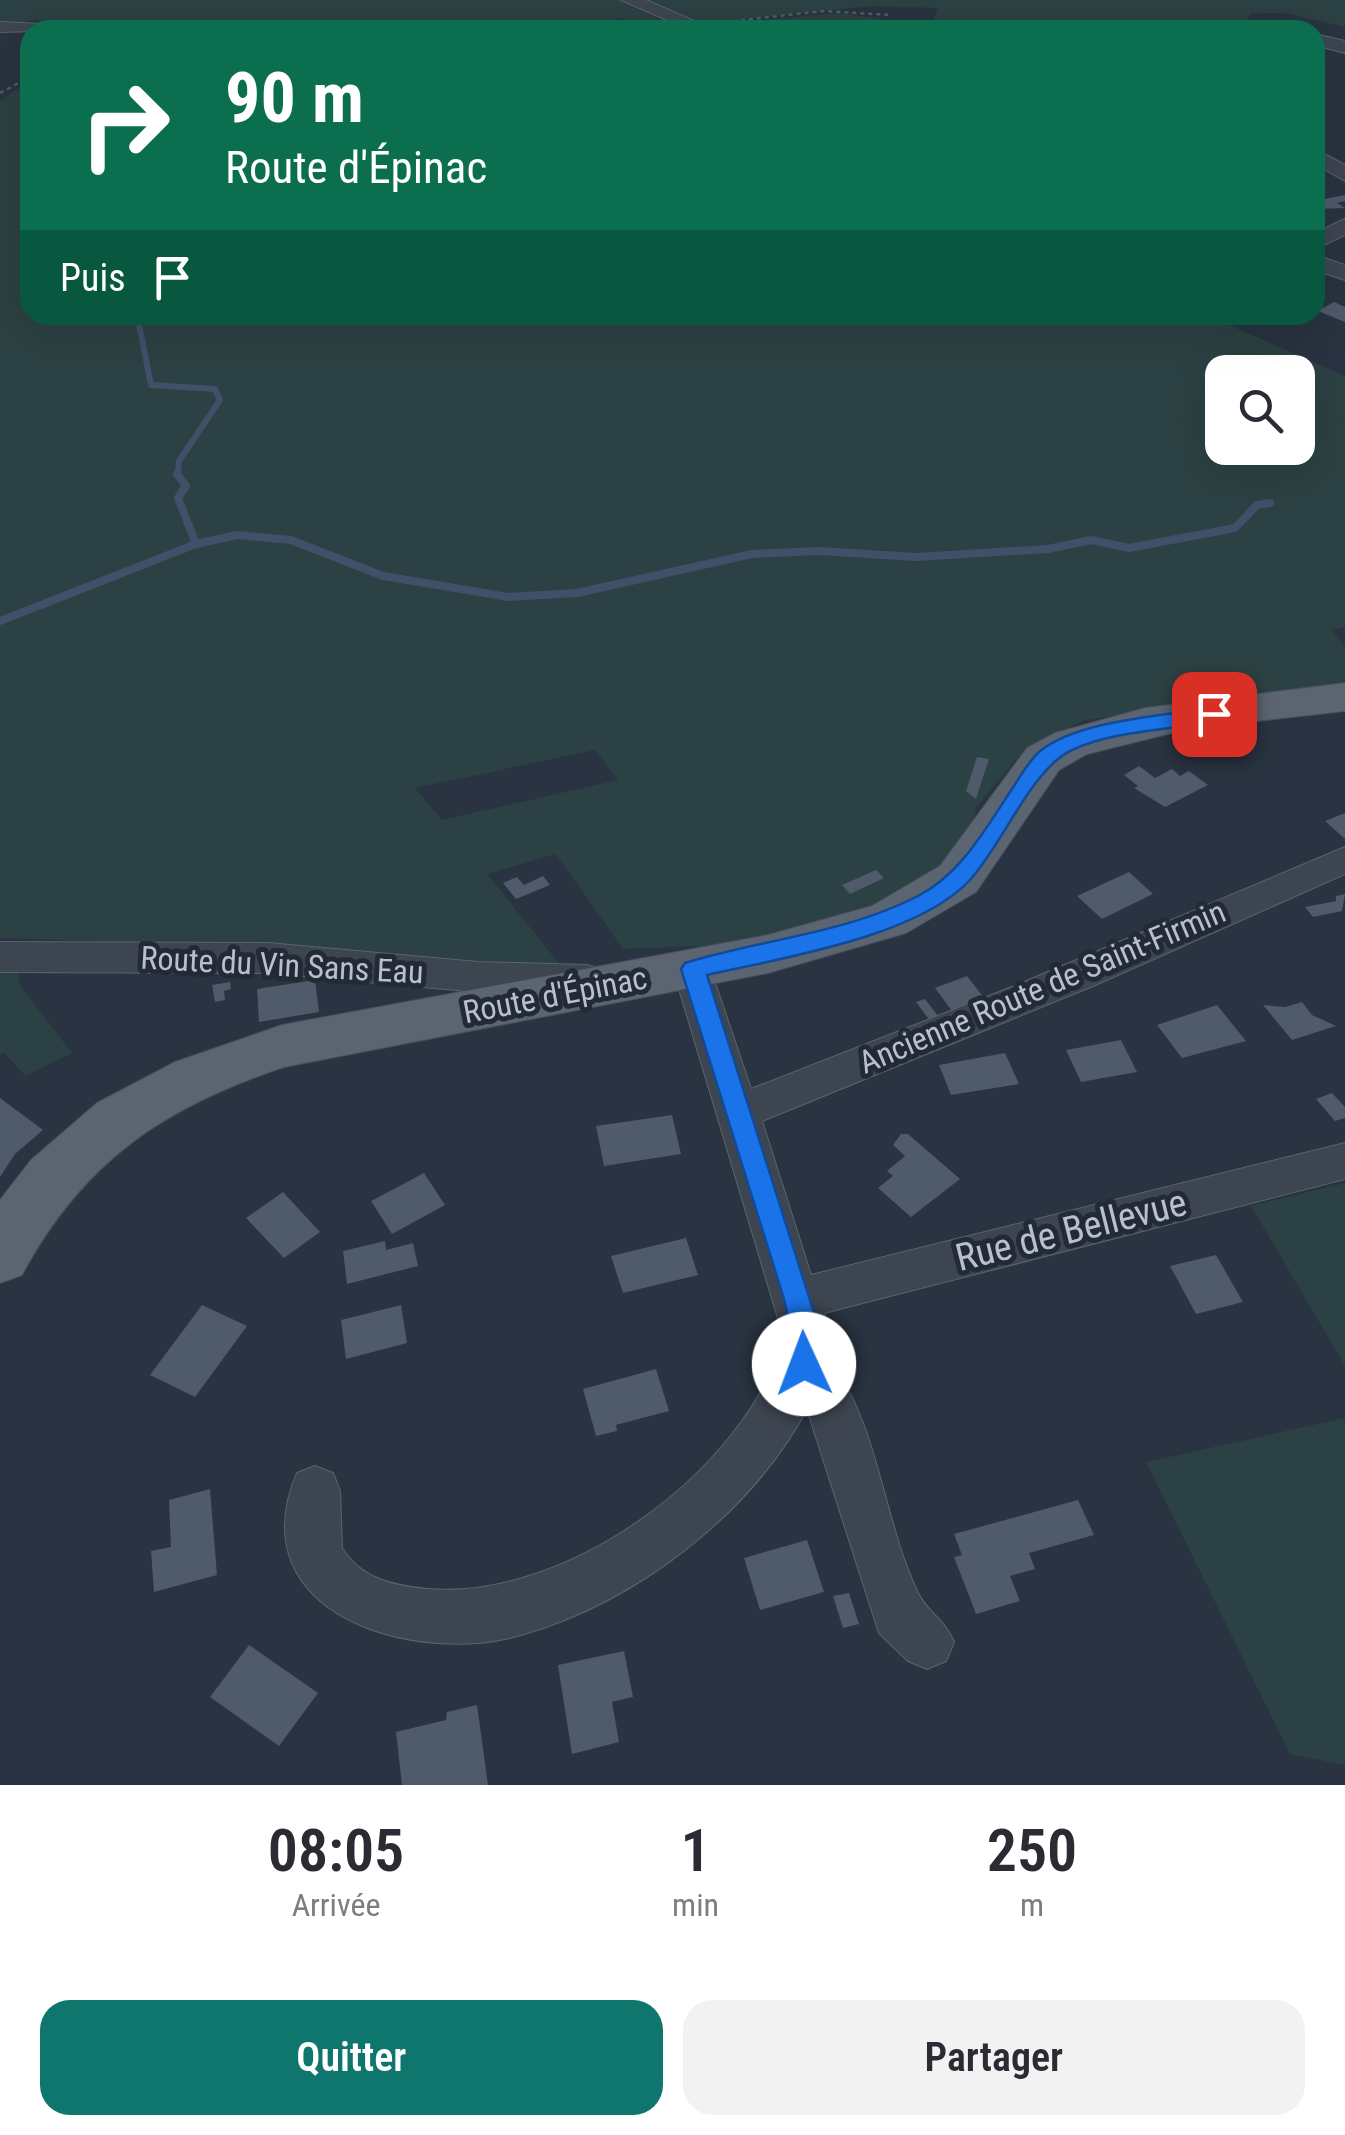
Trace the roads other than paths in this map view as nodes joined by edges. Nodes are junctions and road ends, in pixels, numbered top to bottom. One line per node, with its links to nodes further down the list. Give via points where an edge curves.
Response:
1 (630, 0): 2 (street)
2 (679, 20)
3 (1345, 698): 6 (main road, Route d'Épinac, via 1152,724 1063,746 1043,760 958,879 927,901 846,934)
4 (1345, 860): 8 (street, Ancienne Route de Saint-Firmin)
5 (0, 956): 7 (street, Route du Vin Sans Eau, via 268,958 478,978)
6 (693, 969): 7 (main road, Route d'Épinac); 8 (street)
7 (624, 983): 10 (main road, Route d'Épinac, via 282,1046 211,1068 143,1100 88,1140 48,1180)
8 (738, 1112): 11 (street)
9 (1345, 1161): 11 (street, Rue de Bellevue)
10 (0, 1256)
11 (798, 1299): 12 (street, via 808,1338)
12 (804, 1364): 13 (street, via 787,1402 744,1458 675,1523 586,1582 522,1608 416,1619 344,1594 317,1552); 14 (street, via 826,1393 898,1614)
13 (315, 1491)
14 (927, 1642)

